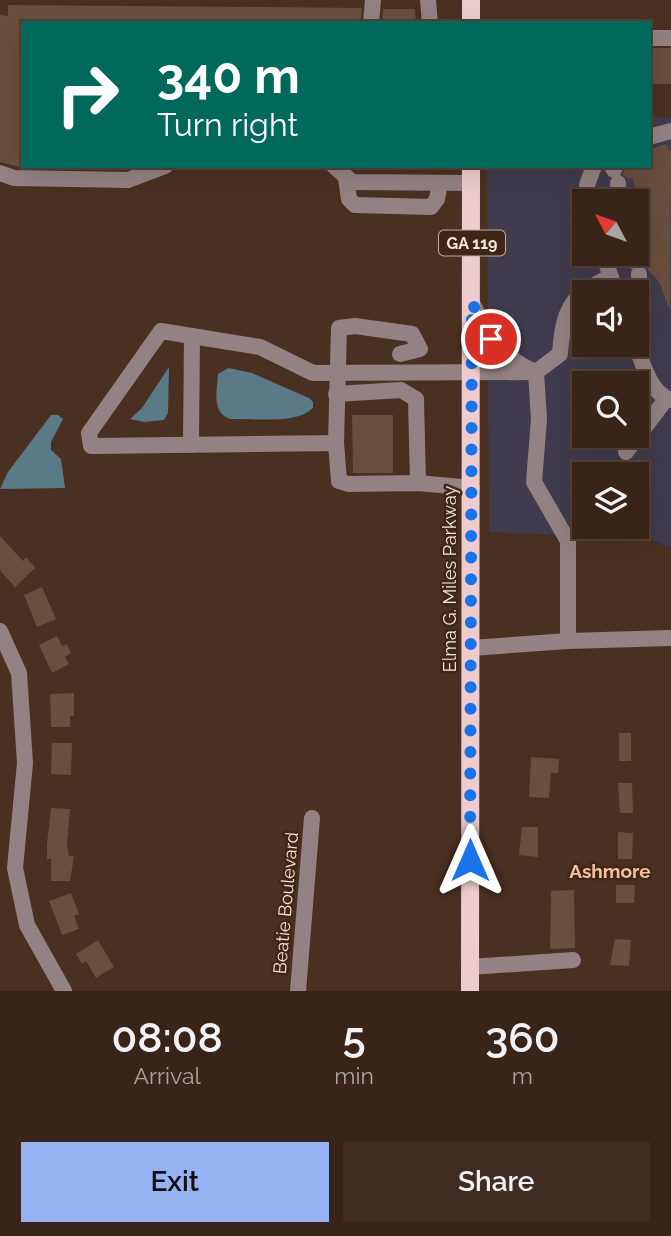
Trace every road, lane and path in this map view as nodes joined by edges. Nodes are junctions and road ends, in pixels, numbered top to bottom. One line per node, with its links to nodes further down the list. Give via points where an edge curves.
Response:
1 (373, 0): 4 (street)
2 (428, 0): 5 (street)
3 (471, 0): 6 (main road)
4 (371, 21)
5 (430, 21)
6 (471, 21)
7 (651, 38): 8 (street)
8 (671, 38)
9 (671, 131): 10 (street)
10 (651, 136)
11 (160, 168): 14 (street, via 128,180 13,178)
12 (336, 168): 16 (street)
13 (593, 168): 18 (street)
14 (0, 173)
15 (471, 175): 17 (street); 19 (main road, Elma G. Miles Parkway / GA 119)
16 (346, 178): 17 (street, via 352,182); 17 (street, via 349,199 355,205 405,208 431,207)
17 (440, 183)
18 (587, 189)
19 (472, 303): 24 (street, via 491,339 512,362); 25 (main road, Elma G. Miles Parkway / GA 119)
20 (572, 303): 24 (street, via 562,325 560,354)
21 (192, 336): 26 (street, via 260,347 313,373); 30 (street); 30 (street, via 161,331 89,433 91,446)
22 (400, 354): 26 (street, via 420,349 412,334 339,328)
23 (641, 357): 28 (street, via 649,378)
24 (536, 372): 25 (street); 36 (street, via 539,419 534,482 568,541)
25 (472, 373): 26 (street); 33 (main road, Elma G. Miles Parkway / GA 119)
26 (337, 374): 27 (street)
27 (336, 394): 29 (street); 32 (street, via 401,390 416,399)
28 (669, 400): 31 (street)
29 (336, 443): 30 (street); 32 (street, via 339,481)
30 (191, 444)
31 (626, 452)
32 (418, 483): 33 (street)
33 (472, 488): 37 (main road, Elma G. Miles Parkway / GA 119)
34 (0, 631): 39 (street, via 19,673 24,750)
35 (671, 638): 36 (street)
36 (568, 641): 37 (street)
37 (471, 648): 41 (main road, Elma G. Miles Parkway / GA 119)
38 (312, 818): 43 (street, Beatie Boulevard)
39 (7, 868): 42 (street, via 27,925)
40 (573, 960): 41 (street)
41 (470, 967): 44 (main road, Elma G. Miles Parkway / GA 119)
42 (64, 991)
43 (298, 991)
44 (470, 991)

